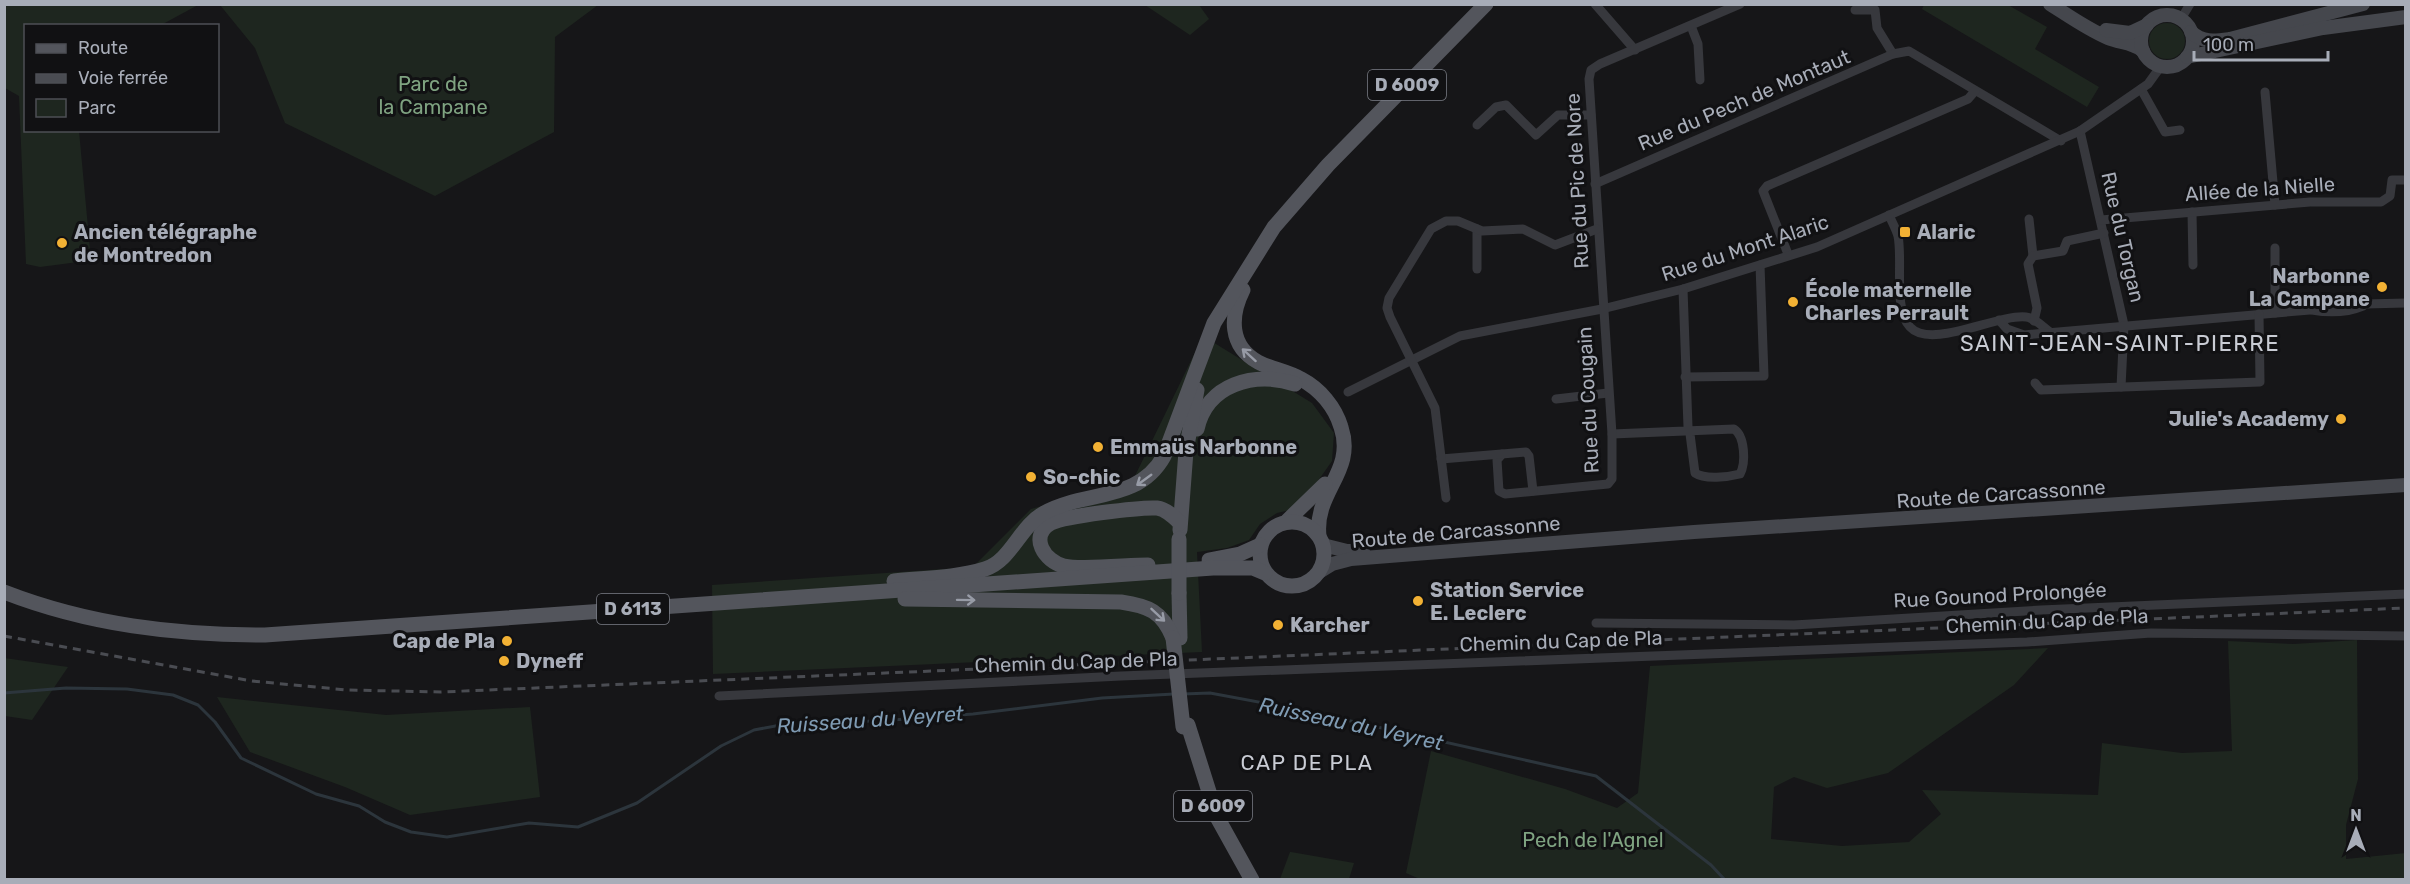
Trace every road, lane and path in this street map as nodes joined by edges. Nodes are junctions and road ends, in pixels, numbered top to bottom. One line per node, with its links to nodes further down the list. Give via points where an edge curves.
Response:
1 (1486, 4): 28 (main road, D 6009)
2 (1595, 4): 14 (street)
3 (1740, 4): 12 (street, Rue du Pic de Nore)
4 (2050, 4): 10 (main road)
5 (2190, 4): 9 (street)
6 (2362, 4): 13 (main road, via 2230,39 2210,41)
7 (1855, 10): 16 (street, via 1875,10 1877,28)
8 (2406, 17): 17 (main road, via 2323,28)
9 (2181, 20): 11 (main road, via 2160,16); 13 (main road)
10 (2079, 21): 11 (main road, via 2122,33 2138,31); 15 (main road, via 2110,39 2136,45)
11 (2146, 25): 15 (main road, via 2141,38)
12 (1691, 26): 14 (street, Rue du Pic de Nore); 19 (street, via 1698,44)
13 (2191, 32): 17 (main road, via 2192,48)
14 (1635, 50): 23 (street, Rue du Pic de Nore, via 1591,70)
15 (2143, 51): 18 (main road)
16 (1893, 54): 21 (street, Rue du Pech de Montaut, via 1908,51); 30 (street, Rue du Pech de Montaut)
17 (2187, 57): 18 (main road, via 2175,65)
18 (2161, 66): 20 (street, Rue du Mont Alaric, via 2154,79)
19 (1700, 80)
20 (2141, 89): 25 (street, via 2165,132); 26 (street, Rue du Mont Alaric)
21 (1975, 91): 27 (street); 40 (street, via 1968,99 1767,186 1763,191)
22 (2265, 92): 31 (street)
23 (1591, 115): 24 (street, via 1558,115 1536,135 1506,105 1496,107); 30 (street, Rue du Pic de Nore)
24 (1477, 125)
25 (2180, 130)
26 (2080, 131): 27 (street, Rue du Mont Alaric); 35 (street, Rue du Torgan)
27 (2061, 141): 33 (street, Rue du Mont Alaric)
28 (1328, 165): 46 (main road, D 6009, via 1274,227); 59 (main road, one-way to 28, via 1243,350 1232,321 1237,302 1267,248)
29 (2406, 180): 31 (street, Allée de la Nielle, via 2392,180 2390,195 2381,202)
30 (1594, 184): 37 (street, Rue du Pic de Nore)
31 (2275, 205): 32 (street, Allée de la Nielle)
32 (2192, 212): 35 (street, Allée de la Nielle); 42 (street)
33 (1890, 214): 40 (street, Rue du Mont Alaric, via 1817,247); 51 (street, via 1898,237 1901,305 1909,327 1929,335)
34 (2029, 219): 41 (street)
35 (2101, 220): 38 (street, Rue du Torgan)
36 (1477, 229): 37 (street, via 1523,229 1555,245); 44 (street); 55 (street, via 1458,221 1446,221 1431,229 1389,298 1387,308)
37 (1597, 229): 48 (street, Rue du Pic de Nore)
38 (2104, 233): 41 (street, via 2067,240 2063,250); 53 (street, Rue du Torgan)
39 (2275, 248): 49 (street)
40 (1788, 254): 43 (street, Rue du Mont Alaric)
41 (2033, 256): 52 (street, via 2028,264 2037,308)
42 (2193, 265)
43 (1760, 266): 45 (street, Rue du Mont Alaric); 56 (street, via 1764,376)
44 (1477, 269)
45 (1683, 289): 48 (street, Rue du Mont Alaric); 56 (street)
46 (1231, 296): 74 (main road, D 6009, via 1208,350 1195,398); 82 (main road, one-way to 82, via 1210,332 1164,456 1145,480 1119,492 1044,513 988,568)
47 (2406, 303): 49 (street, via 2325,305)
48 (1602, 309): 55 (street, Rue du Mont Alaric, via 1460,336); 61 (street, Rue du Cougain)
49 (2275, 313): 50 (street)
50 (2259, 314): 53 (street); 58 (street, via 2260,382)
51 (1999, 320): 52 (street, via 2028,317); 54 (street, via 2007,329 2024,334)
52 (2034, 321): 54 (street)
53 (2124, 325): 54 (street); 58 (street, Rue du Torgan)
54 (2050, 332)
55 (1412, 361): 60 (street, Rue du Mont Alaric); 67 (street, via 1436,408)
56 (1685, 377): 63 (street)
57 (2035, 383): 58 (street, via 2041,390)
58 (2121, 387)
59 (1319, 392): 65 (main road, via 1338,417); 74 (main road, via 1290,382 1254,379 1229,386 1212,398 1197,426)
60 (1348, 392)
61 (1608, 393): 62 (street); 64 (street, Rue du Cougain)
62 (1556, 399)
63 (1689, 431): 63 (street, via 1695,473 1701,477 1740,474 1743,468 1739,432); 64 (street)
64 (1612, 434): 71 (street, Rue du Cougain, via 1612,479 1608,484)
65 (1343, 453): 73 (main road, via 1319,492); 76 (main road, via 1339,475 1319,510)
66 (1502, 454): 67 (street); 71 (street, via 1526,452); 71 (street, Rue du Cougain, via 1497,460 1499,491)
67 (1441, 459): 72 (street)
68 (2406, 477): 70 (main road)
69 (2406, 485): 70 (main road, Route de Carcassonne)
70 (2370, 488): 75 (main road, Route de Carcassonne)
71 (1533, 491)
72 (1446, 498)
73 (1287, 521): 76 (main road, via 1305,524); 77 (main road, via 1269,530)
74 (1180, 523): 78 (main road, via 1158,508 1127,511 1059,520 1048,525 1040,538 1046,557 1065,567); 88 (main road, D 6009, bridge)
75 (1599, 539): 76 (main road, Route de Carcassonne, via 1356,551); 79 (main road, Route de Carcassonne, via 1351,559)
76 (1321, 540): 79 (main road, via 1323,563)
77 (1260, 544): 78 (main road, D 6113, via 1222,558); 80 (main road, via 1259,556)
78 (1168, 564): 82 (main road, D 6113)
79 (1319, 572): 80 (main road, via 1307,582 1289,586)
80 (1265, 573): 85 (main road, D 6113, via 1253,568 1213,568)
81 (4, 585): 82 (main road, D 6113, via 93,613 163,625 232,629 409,620)
82 (846, 586)
83 (4, 592): 85 (main road, D 6113, via 79,616 147,630 218,635 304,633)
84 (2406, 594): 86 (street, Rue Gounod Prolongée, via 1794,625)
85 (782, 599): 88 (main road, one-way to 88, via 1121,602 1151,608)
86 (1596, 623)
87 (2406, 636): 89 (street, Chemin du Cap de Pla, via 2151,633 2026,642 1121,676)
88 (1177, 638): 90 (main road, D 6009, bridge)
89 (719, 696)
90 (1186, 726): 91 (main road, D 6009, via 1192,768 1211,820); 92 (main road, D 6009, via 1217,818)
91 (1243, 879)
92 (1252, 879)

